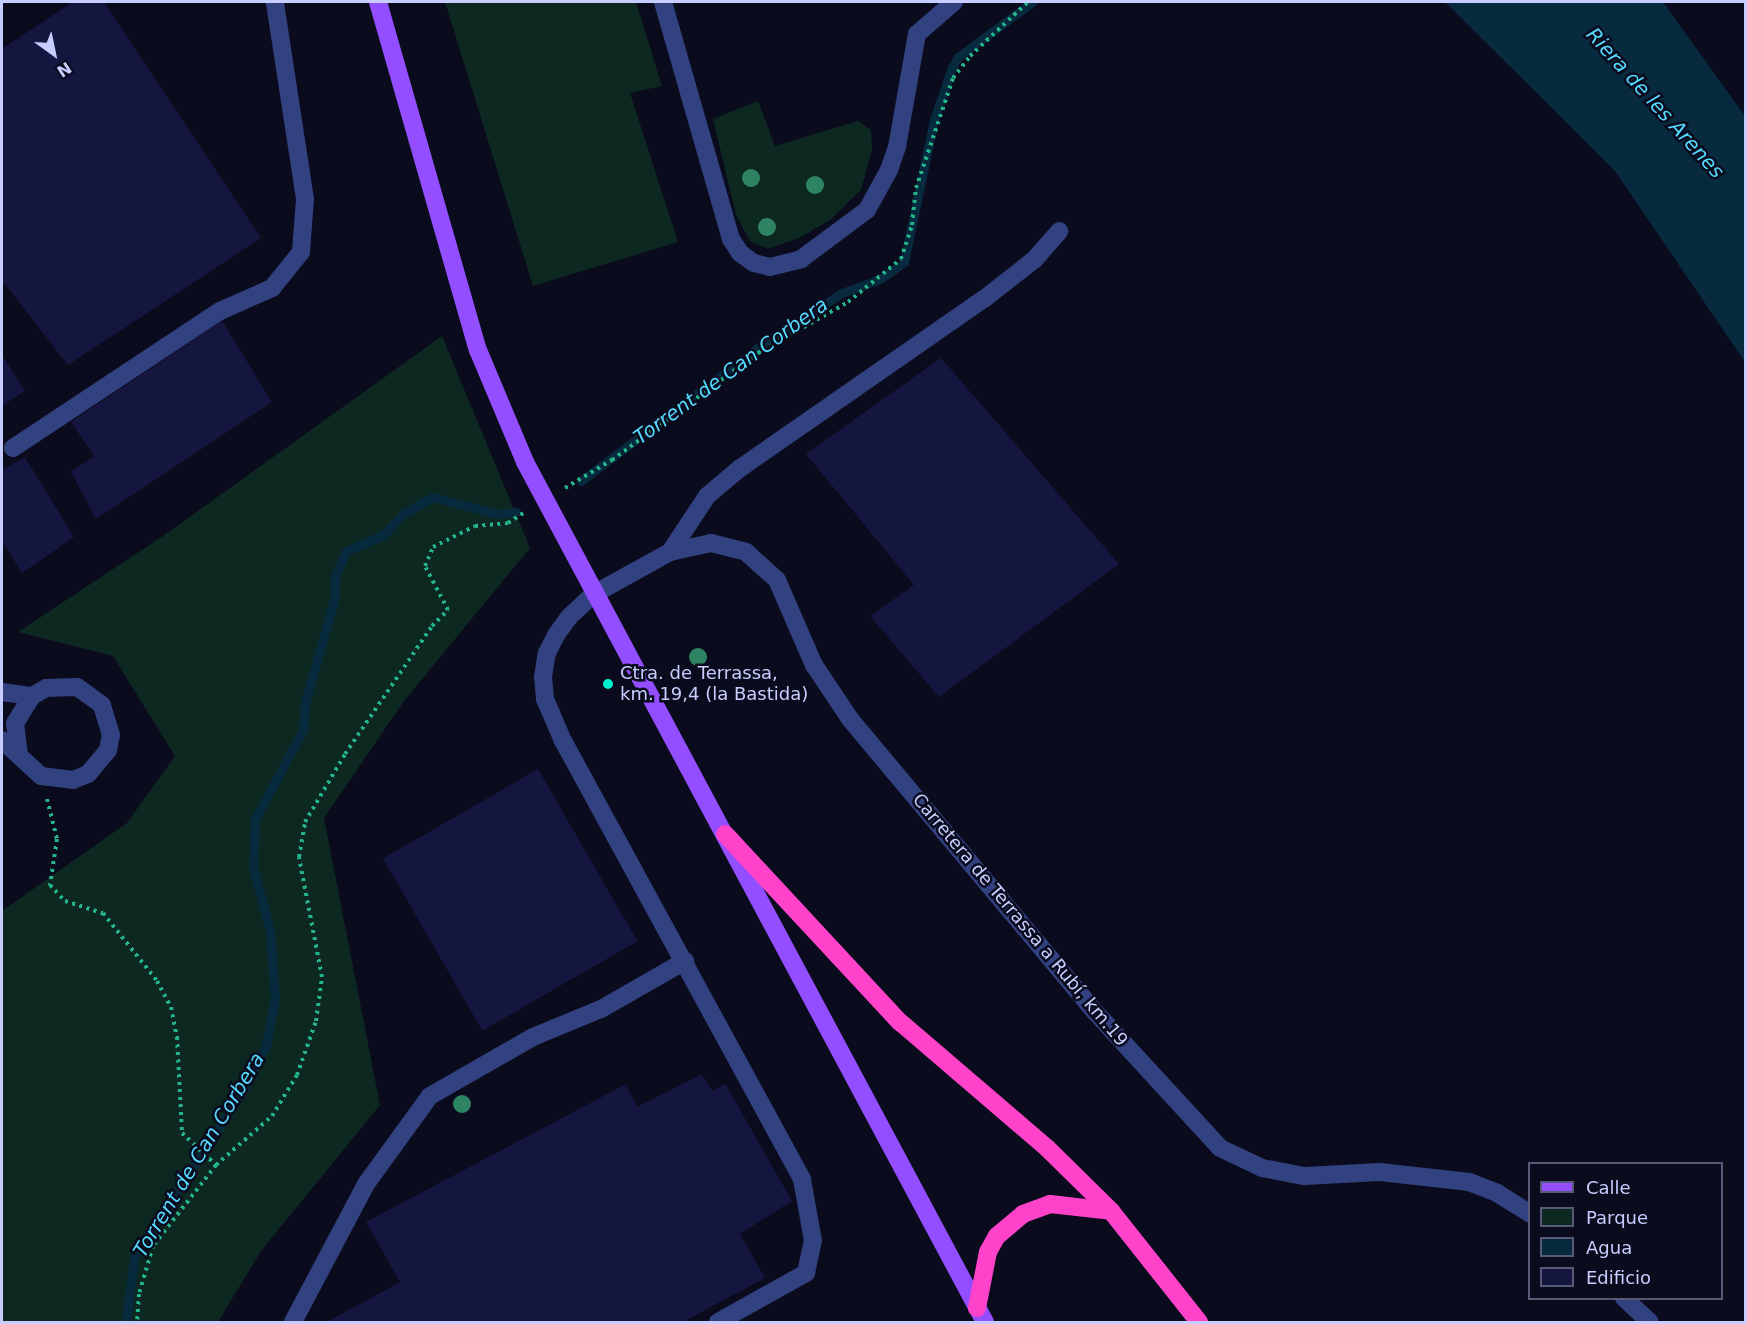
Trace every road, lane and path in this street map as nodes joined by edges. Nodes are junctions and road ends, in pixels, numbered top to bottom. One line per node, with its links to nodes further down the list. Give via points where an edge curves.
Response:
1 (275, 2): 6 (street, via 305,199 301,252 272,288 220,311)
2 (378, 2): 8 (main road, via 482,360 525,462)
3 (663, 2): 4 (street, via 731,239 740,253 754,263 770,267 801,259 867,210 890,171 897,147 917,34)
4 (954, 2)
5 (1059, 231): 7 (street, via 1035,259 984,298 739,469 707,496)
6 (13, 448)
7 (670, 552): 8 (street, Carretera de Terrassa a Rubí, km.19); 17 (street, Carretera de Terrassa a Rubí, km.19, via 711,543 728,546 746,552 777,580 814,665 850,719 1096,1013 1220,1148 1262,1168 1304,1176 1380,1172 1460,1180 1497,1193)
8 (594, 594): 14 (main road); 15 (street, Carretera de Terrassa a Rubí, km.19, via 568,617 547,653 545,699 563,741)
9 (2, 692): 10 (street)
10 (32, 696): 12 (street, via 15,723); 13 (street, via 62,685 84,691 102,705 111,735 100,763 88,774 65,780)
11 (2, 740): 12 (street)
12 (19, 754): 13 (street)
13 (41, 776): 20 (path, via 57,839 50,885 65,901 103,913 157,981 171,1007 177,1037 182,1133 216,1166 153,1246 139,1294)
14 (725, 834): 16 (highway, via 900,1022 1047,1148); 19 (main road)
15 (685, 961): 21 (street, via 601,1009 532,1037 430,1096 366,1184); 22 (street, Carretera de Terrassa a Rubí, km.19, via 802,1179 813,1240 806,1273)
16 (1111, 1210): 19 (highway, via 1058,1203 1023,1214 997,1236 988,1252); 23 (highway)
17 (1528, 1213)
18 (1625, 1300): 24 (street)
19 (981, 1315)
20 (137, 1323)
21 (293, 1323)
22 (718, 1323)
23 (1199, 1323)
24 (1650, 1323)

